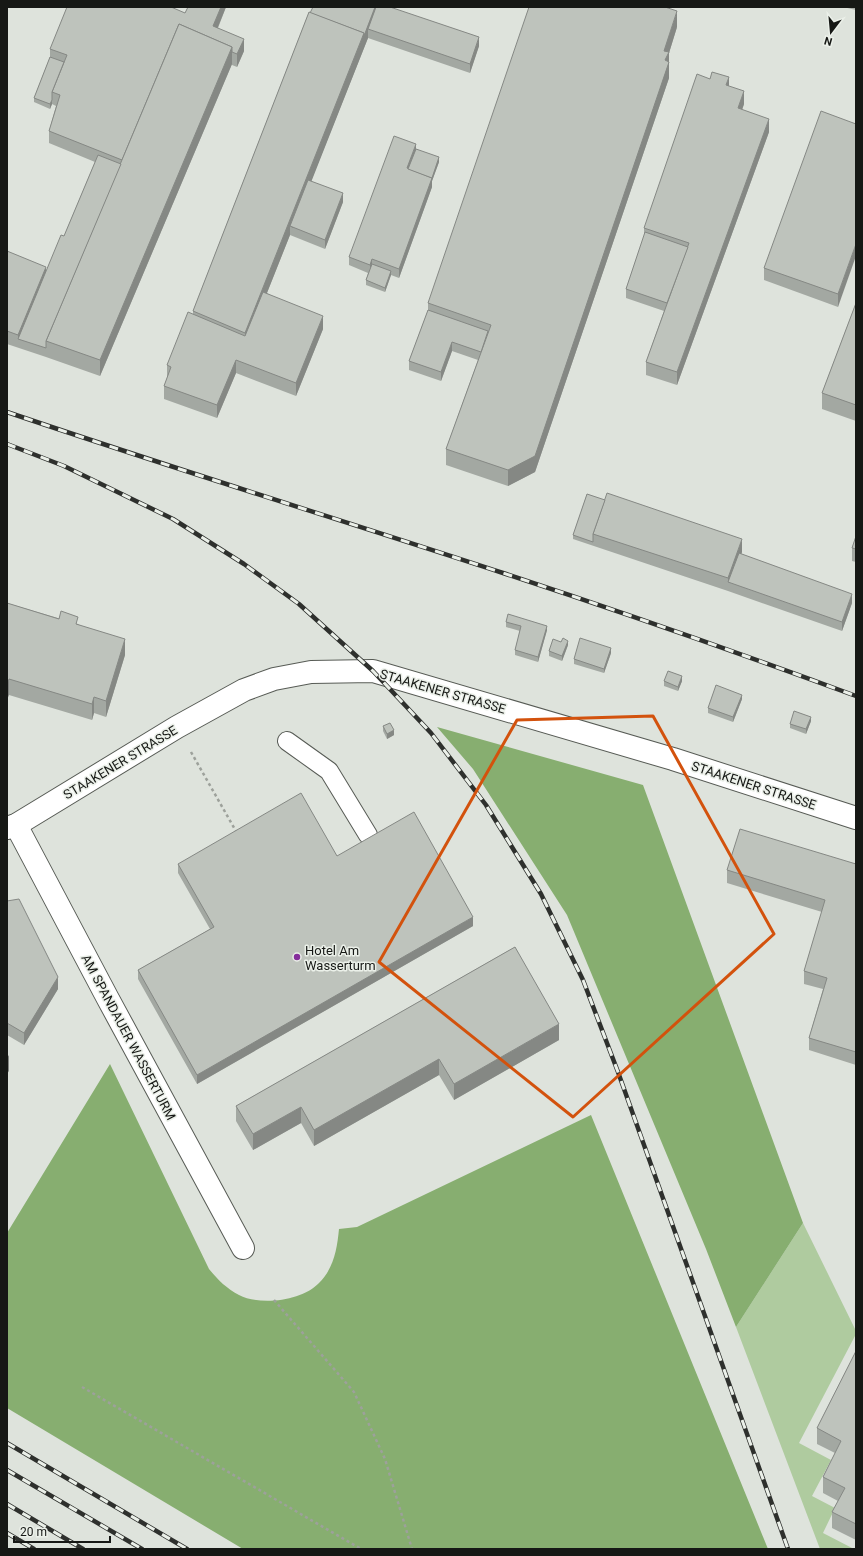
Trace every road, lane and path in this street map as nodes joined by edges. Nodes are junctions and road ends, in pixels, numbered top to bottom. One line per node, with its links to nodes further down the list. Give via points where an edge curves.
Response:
1 (177, 727): 3 (street, STAAKENER STRASSE, via 244,690 274,680 311,672 373,671 673,759); 4 (street, STAAKENER STRASSE); 5 (path)
2 (287, 741): 6 (lane, via 329,771)
3 (856, 818)
4 (12, 827): 7 (street, AM SPANDAUER WASSERTURM)
5 (238, 835)
6 (368, 835)
7 (243, 1248)
8 (274, 1300): 11 (path, via 354,1392 385,1459)
9 (82, 1387): 10 (path)
10 (361, 1549)
11 (412, 1549)

